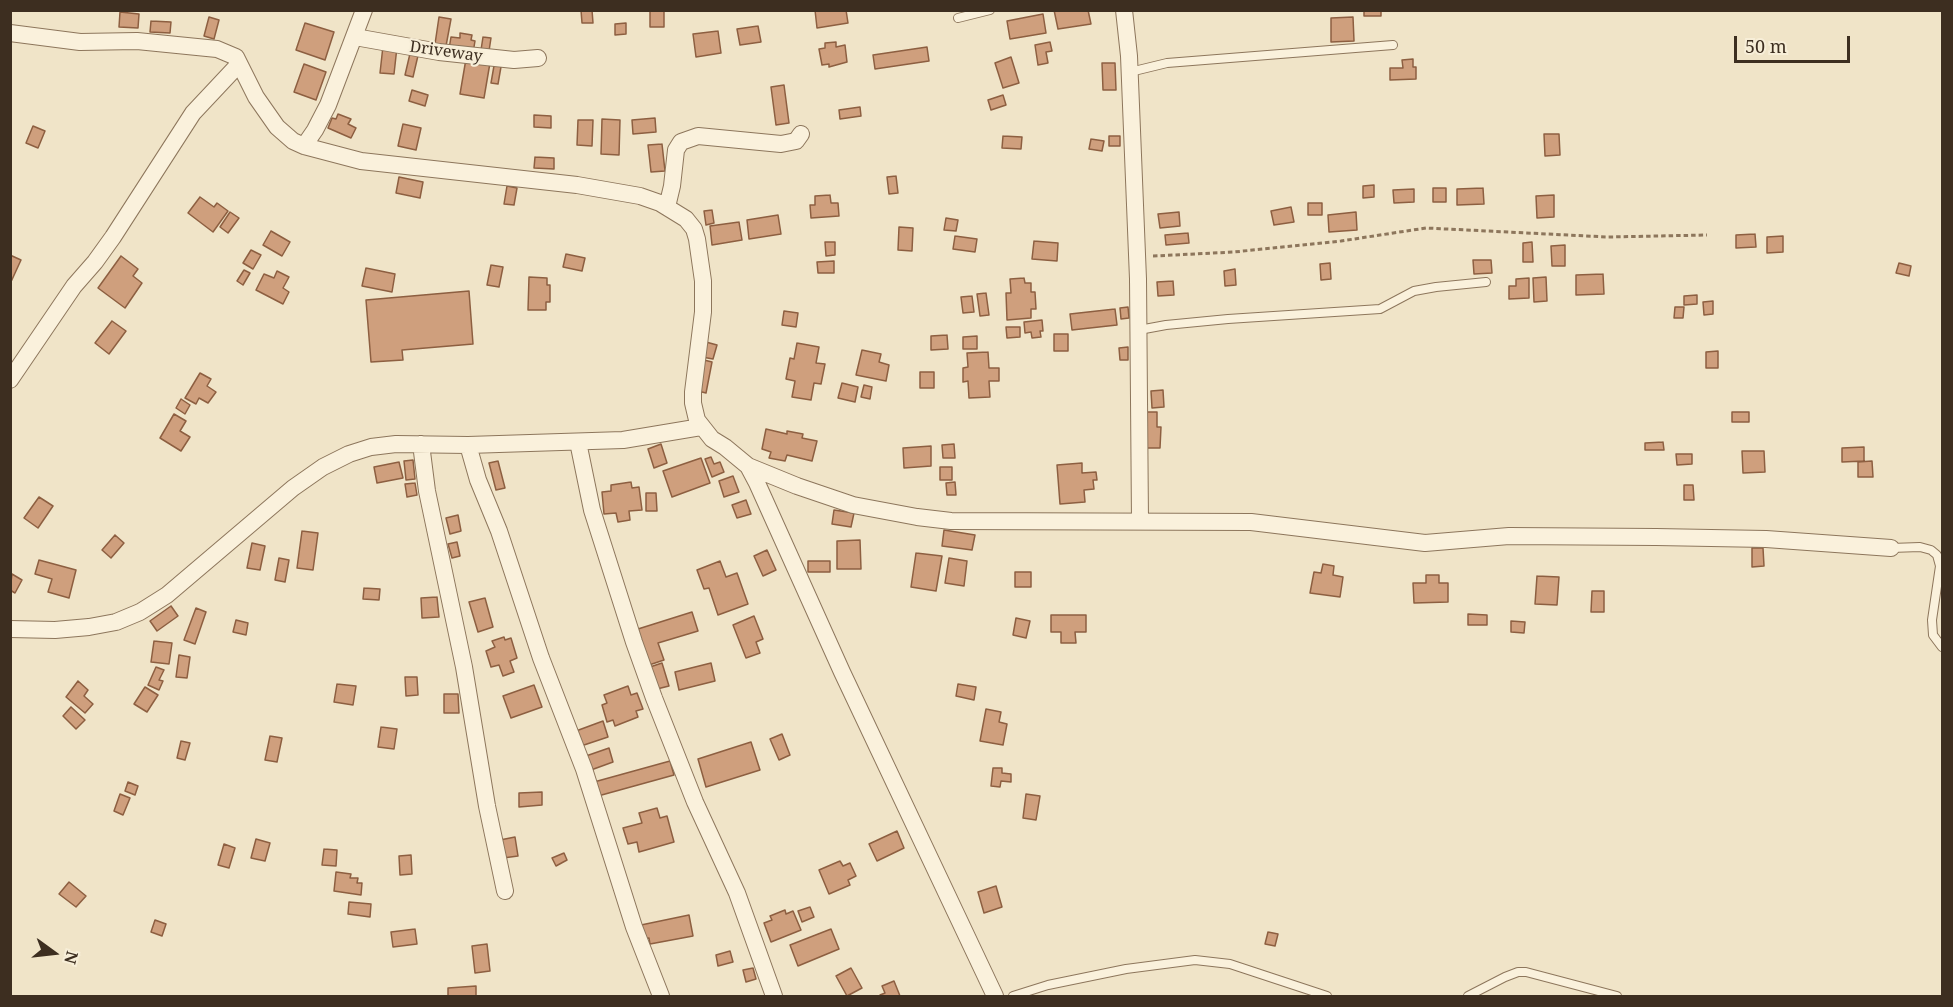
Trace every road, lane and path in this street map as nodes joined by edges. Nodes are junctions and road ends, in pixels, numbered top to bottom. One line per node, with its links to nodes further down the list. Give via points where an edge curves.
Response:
1 (364, 10): 6 (street)
2 (990, 10): 4 (lane)
3 (1124, 10): 10 (street)
4 (958, 18)
5 (10, 33): 9 (street, via 80,42 137,41 206,47 228,52)
6 (355, 37): 8 (street, Driveway, via 439,52 514,60); 12 (street, via 328,105)
7 (1393, 45): 10 (lane, via 1167,63)
8 (538, 58)
9 (239, 64): 12 (street, via 277,126); 18 (street, via 193,113 113,237 74,286)
10 (1130, 72): 15 (street)
11 (801, 134): 13 (street, via 796,141 781,144 698,136 681,142 675,154)
12 (304, 147): 13 (street, via 361,161 577,185 640,196)
13 (667, 207): 19 (street, via 694,229 700,251 704,312 693,403)
14 (1707, 235): 15 (path, via 1584,236 1426,228 1234,252)
15 (1137, 255): 17 (street)
16 (1486, 282): 17 (lane, via 1414,291 1380,309 1228,319)
17 (1139, 330): 24 (street)
18 (10, 380)
19 (701, 427): 20 (street, via 623,440); 23 (street)
20 (578, 442): 22 (street); 30 (street, via 592,510 634,642 695,802 737,893)
21 (421, 444): 22 (street); 26 (street, via 370,447 323,467 140,612 88,627); 28 (street)
22 (468, 445): 29 (street)
23 (748, 466): 24 (street, via 853,506 917,517 951,521); 31 (street)
24 (1140, 521): 25 (street, via 1251,522 1425,543 1509,536 1587,536 1766,539)
25 (1891, 548): 27 (lane, via 1920,547 1937,555 1940,566 1932,620 1933,635)
26 (10, 629)
27 (1942, 647)
28 (505, 891)
29 (661, 996)
30 (774, 996)
31 (995, 996)
32 (1012, 996): 33 (lane, via 1116,971 1195,960 1230,964)
33 (1327, 996)
34 (1468, 996): 35 (lane, via 1518,972)
35 (1617, 996)

